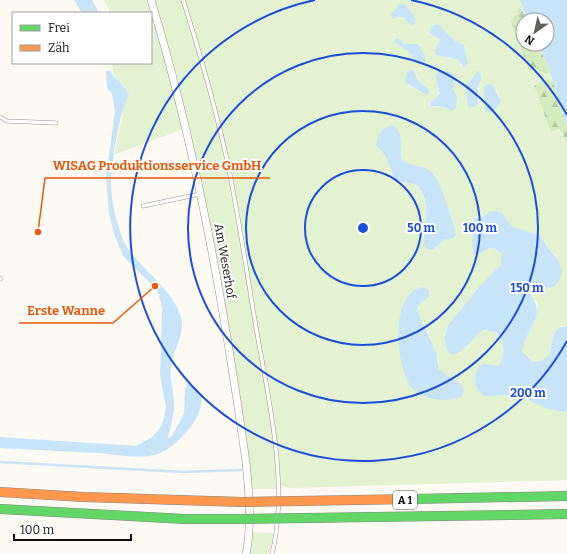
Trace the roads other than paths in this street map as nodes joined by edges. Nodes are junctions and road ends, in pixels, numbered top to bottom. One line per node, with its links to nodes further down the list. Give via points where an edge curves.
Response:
1 (150, 0): 5 (street, Am Weserhof, via 171,67)
2 (183, 0): 12 (lane, via 227,160 264,373 278,484 276,535)
3 (0, 117): 4 (lane, via 7,121)
4 (56, 122)
5 (202, 194): 6 (lane); 11 (street, Am Weserhof, via 249,487)
6 (143, 206)
7 (0, 492): 8 (highway, A 1, bridge, via 242,502)
8 (567, 496)
9 (0, 509): 10 (highway, A 1, bridge, via 242,519)
10 (567, 514)
11 (246, 554)
12 (272, 554)

